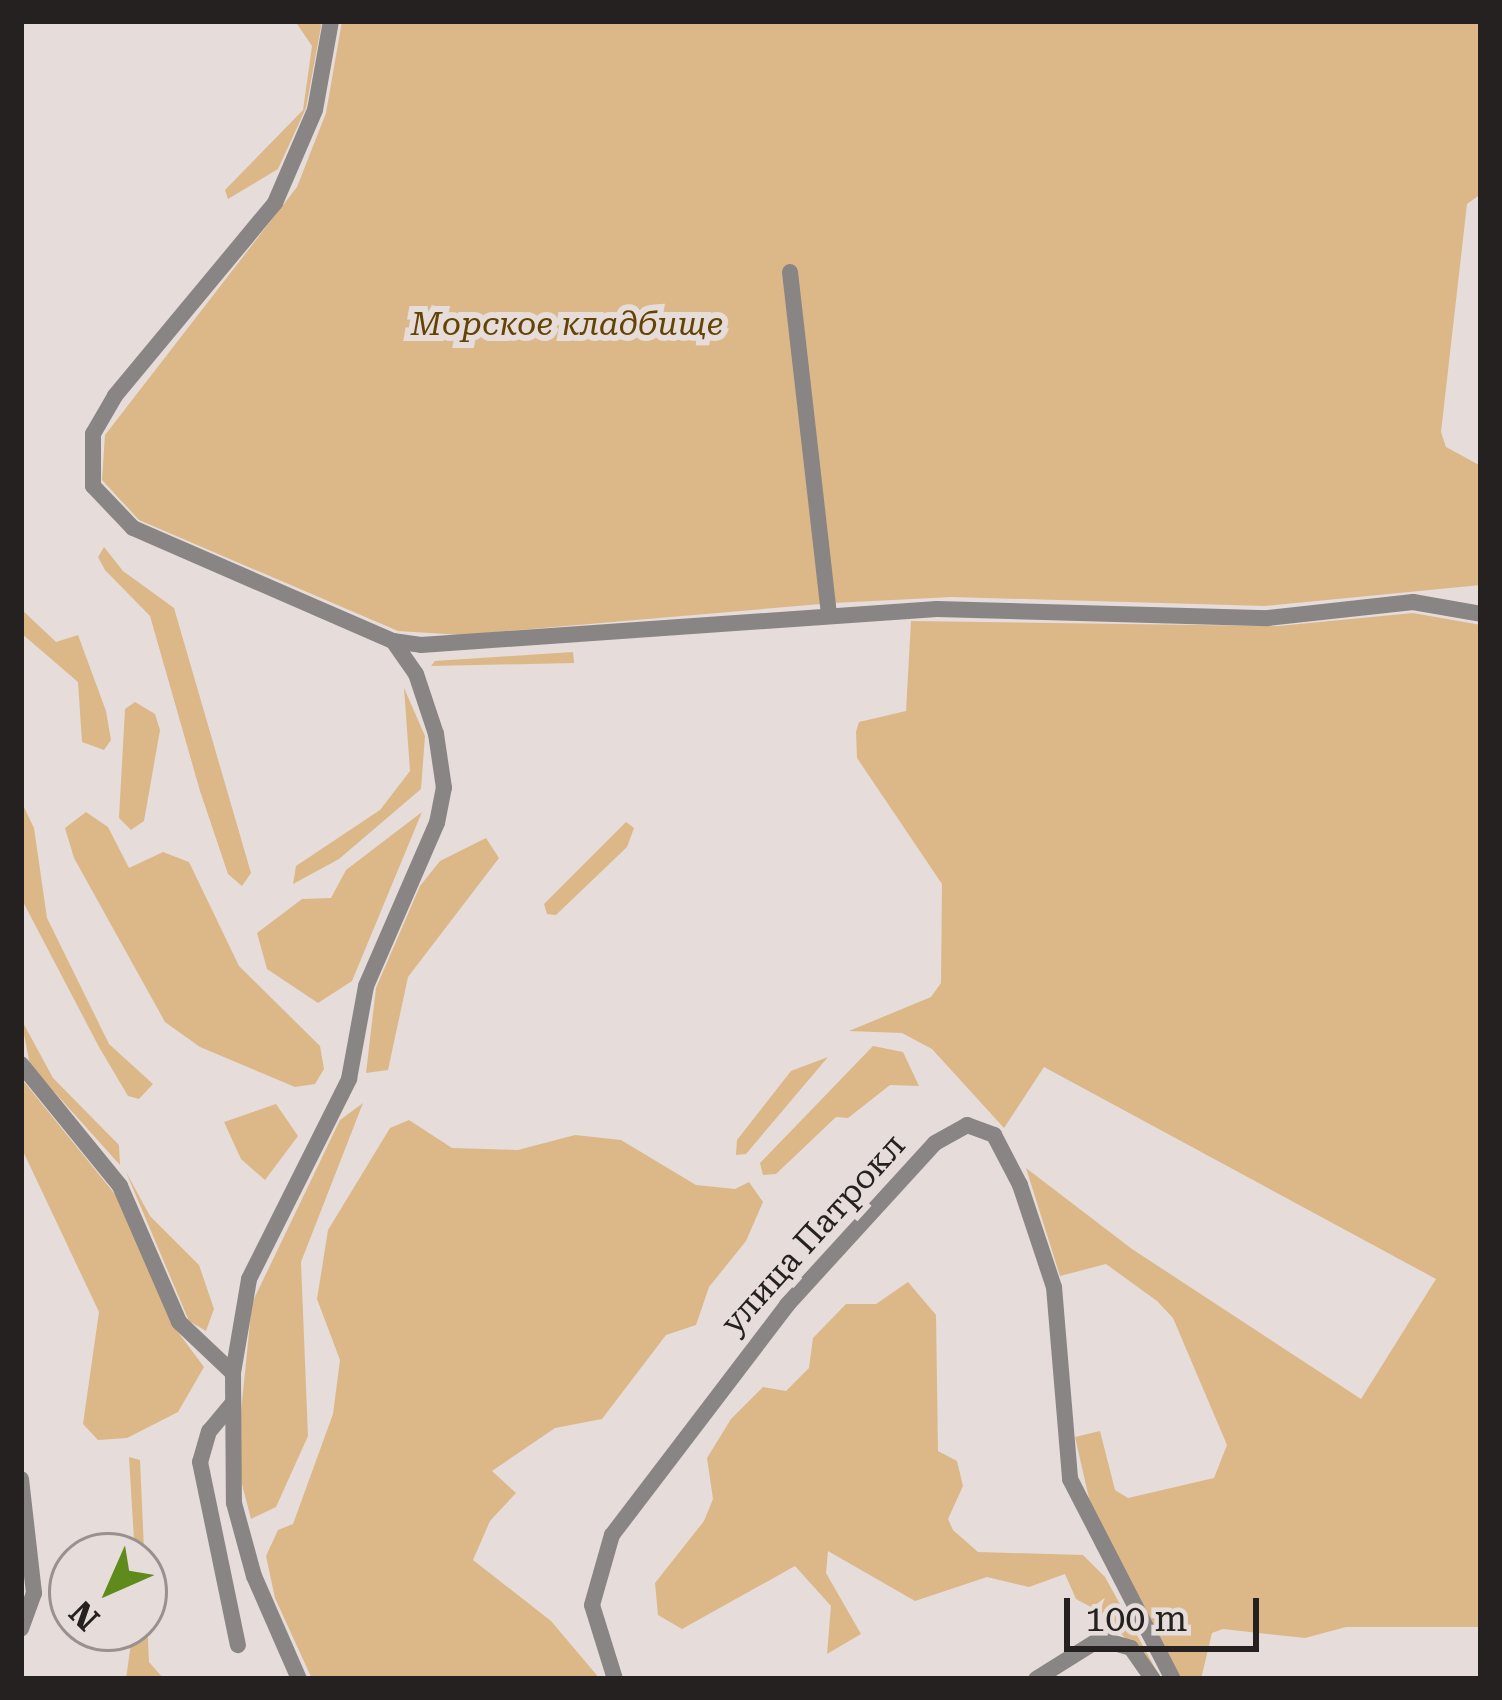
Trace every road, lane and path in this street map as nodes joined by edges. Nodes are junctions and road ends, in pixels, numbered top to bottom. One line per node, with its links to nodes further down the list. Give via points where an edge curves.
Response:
1 (331, 21): 7 (street, via 315,110 286,182 247,242 107,407 88,467 106,507 134,528)
2 (790, 272): 5 (street)
3 (1481, 598): 4 (street)
4 (1441, 604): 5 (street, via 1268,617); 6 (street)
5 (830, 613): 7 (street, via 569,640)
6 (1481, 614)
7 (392, 641): 9 (street, via 416,674 436,734 444,788 437,824 372,968 349,1079 249,1279)
8 (21, 1064): 9 (street, via 120,1186 179,1322)
9 (233, 1373): 10 (street)
10 (232, 1404): 13 (street, via 209,1431 200,1462); 14 (street, via 234,1503 254,1576)
11 (21, 1479): 12 (street, via 34,1593)
12 (21, 1629)
13 (238, 1645)
14 (299, 1679)
15 (615, 1679): 18 (street, улица Патрокл, via 592,1605 612,1534 787,1305 935,1143 967,1125 994,1135 1020,1185 1054,1286 1070,1479)
16 (1036, 1679): 17 (street, via 1083,1643 1131,1648)
17 (1153, 1679)
18 (1173, 1679)

